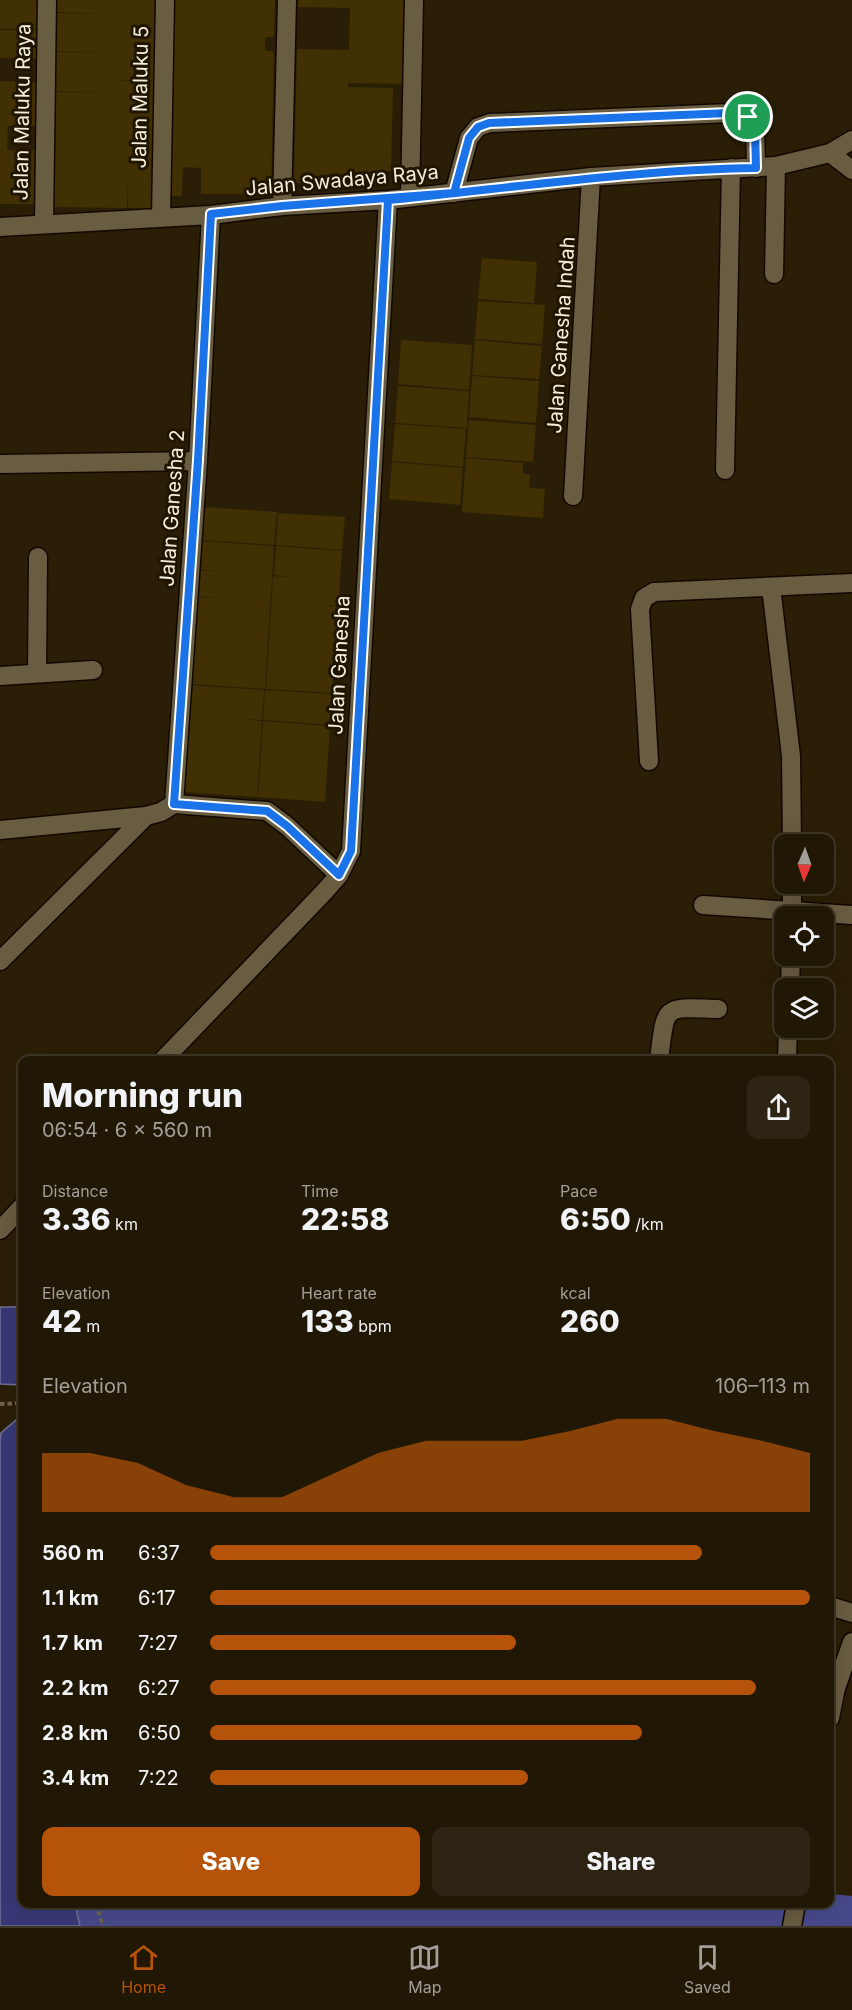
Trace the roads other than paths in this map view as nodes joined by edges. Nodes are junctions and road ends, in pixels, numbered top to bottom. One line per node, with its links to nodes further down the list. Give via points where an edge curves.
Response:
1 (47, 0): 18 (street, Jalan Maluku Raya)
2 (165, 0): 17 (street, Jalan Maluku 5)
3 (287, 0): 15 (street)
4 (414, 0): 13 (street)
5 (852, 140): 6 (street, Jalan Swadaya Raya)
6 (830, 153): 7 (street, Jalan Swadaya Raya); 10 (street)
7 (776, 166): 9 (street, Jalan Swadaya Raya); 20 (street)
8 (730, 168): 9 (street, Jalan Swadaya Raya); 11 (street, Jalan Swadaya Raya); 23 (street)
9 (756, 168): 12 (street, via 755,128 748,117 729,113 489,123 478,127 469,138)
10 (852, 170)
11 (591, 177): 12 (street, Jalan Swadaya Raya); 24 (street, Jalan Ganesha Indah)
12 (454, 193): 13 (street, Jalan Swadaya Raya)
13 (410, 197): 14 (street, Jalan Swadaya Raya)
14 (388, 200): 15 (street, Jalan Swadaya Raya); 36 (street, Jalan Ganesha, via 351,851)
15 (282, 206): 16 (street, Jalan Swadaya Raya)
16 (211, 214): 17 (street, Jalan Swadaya Raya); 21 (street, Jalan Ganesha 2)
17 (161, 218): 18 (street, Jalan Swadaya Raya)
18 (44, 224): 19 (street, Jalan Swadaya Raya)
19 (0, 227)
20 (774, 274)
21 (198, 460): 22 (street); 32 (street, Jalan Ganesha 2)
22 (0, 464)
23 (725, 470)
24 (573, 496)
25 (38, 557): 29 (street)
26 (852, 583): 27 (street)
27 (771, 587): 31 (street, via 654,592 644,598 640,609); 35 (street, via 791,756)
28 (93, 670): 29 (street)
29 (37, 673): 30 (street)
30 (0, 676)
31 (649, 761)
32 (174, 804): 33 (street); 36 (street, via 267,811)
33 (146, 816): 34 (street); 41 (street)
34 (0, 830)
35 (792, 834)
36 (339, 875): 44 (street, Jalan Ganesha)
37 (703, 905): 38 (street)
38 (774, 912)
39 (834, 915): 40 (street)
40 (852, 915)
41 (0, 961)
42 (718, 1010): 45 (street, via 677,1008 670,1012 663,1023)
43 (787, 1038): 46 (street)
44 (167, 1056)
45 (659, 1056)
46 (786, 1056)
47 (18, 1210): 48 (street)
48 (0, 1230)
49 (834, 1607): 50 (street)
50 (852, 1613)
51 (852, 1642): 52 (street)
52 (834, 1698)
53 (795, 1908): 54 (street)
54 (792, 1926)

